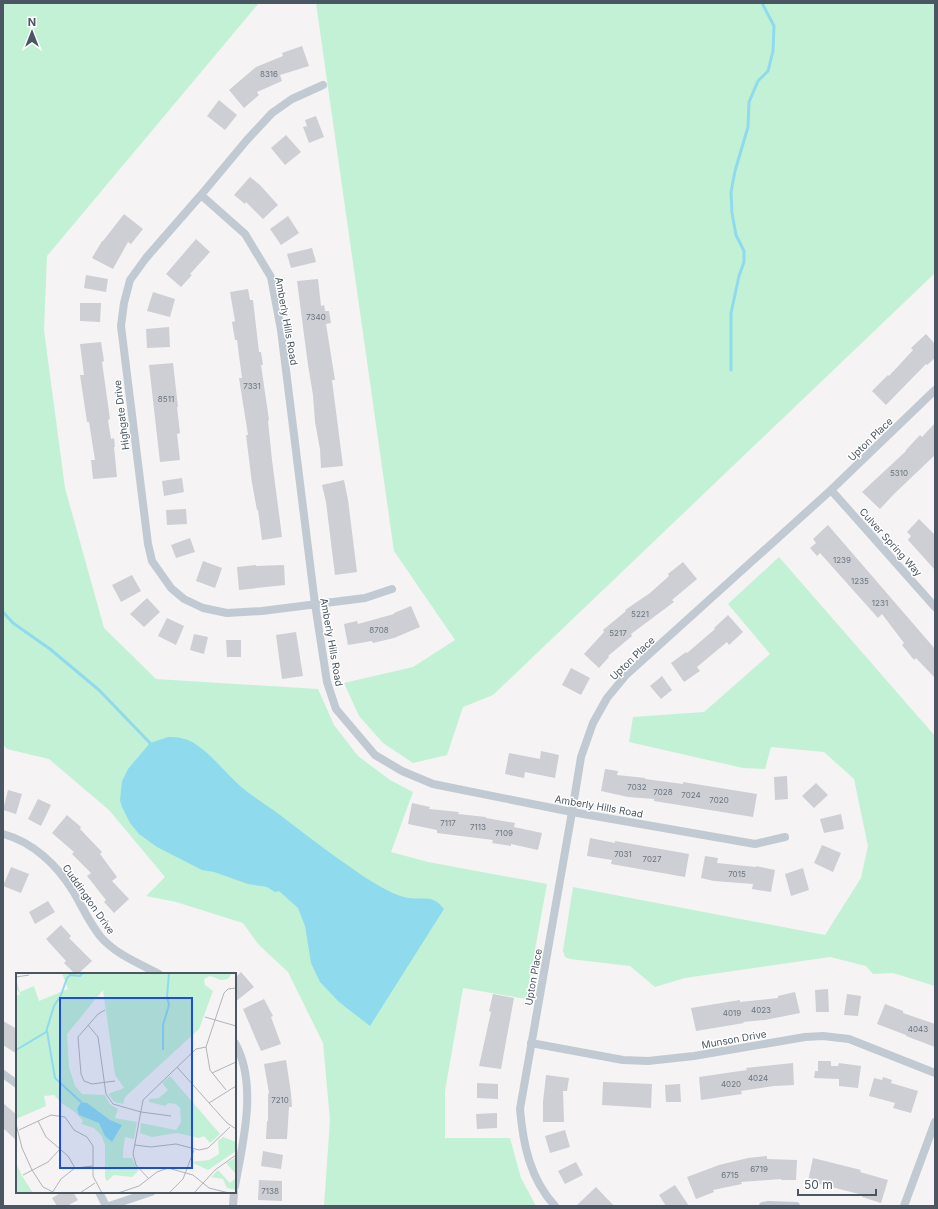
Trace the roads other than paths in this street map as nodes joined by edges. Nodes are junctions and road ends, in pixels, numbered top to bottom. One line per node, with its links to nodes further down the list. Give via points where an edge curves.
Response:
1 (323, 86): 2 (street, Highgate Drive, via 292,99 272,113)
2 (201, 195): 6 (street, Amberly Hills Road, via 245,234 271,277 282,338); 6 (street, Highgate Drive, via 130,280 124,303 121,326 152,561 170,588 184,599 203,608 227,613)
3 (935, 390): 4 (street, Upton Place)
4 (831, 490): 7 (street, Culver Spring Way); 8 (street, Upton Place, via 626,675 607,698 593,723 580,757)
5 (392, 589): 6 (street, Highgate Drive, via 365,598)
6 (315, 604): 8 (street, Amberly Hills Road, via 327,682 336,710 375,755 402,771 433,784)
7 (935, 607)
8 (572, 812): 10 (street, Amberly Hills Road, via 755,844); 12 (street, Upton Place)
9 (3, 834): 11 (street, Cuddington Drive, via 33,847 52,864 73,890 100,936 112,947 123,956)
10 (785, 837)
11 (157, 973)
12 (531, 1043): 14 (street, Munson Drive, via 623,1060 648,1061 823,1036 849,1039); 24 (street, Upton Place, via 520,1109 523,1137 530,1164 539,1184)
13 (236, 1045): 18 (street, via 246,1078 247,1098)
14 (935, 1073)
15 (3, 1074): 16 (street)
16 (16, 1083)
17 (935, 1122): 27 (street)
18 (236, 1172)
19 (100, 1193): 22 (street)
20 (148, 1193): 22 (street)
21 (232, 1193): 23 (street)
22 (108, 1206)
23 (233, 1206)
24 (555, 1206)
25 (763, 1206): 26 (street)
26 (796, 1206)
27 (904, 1206)

